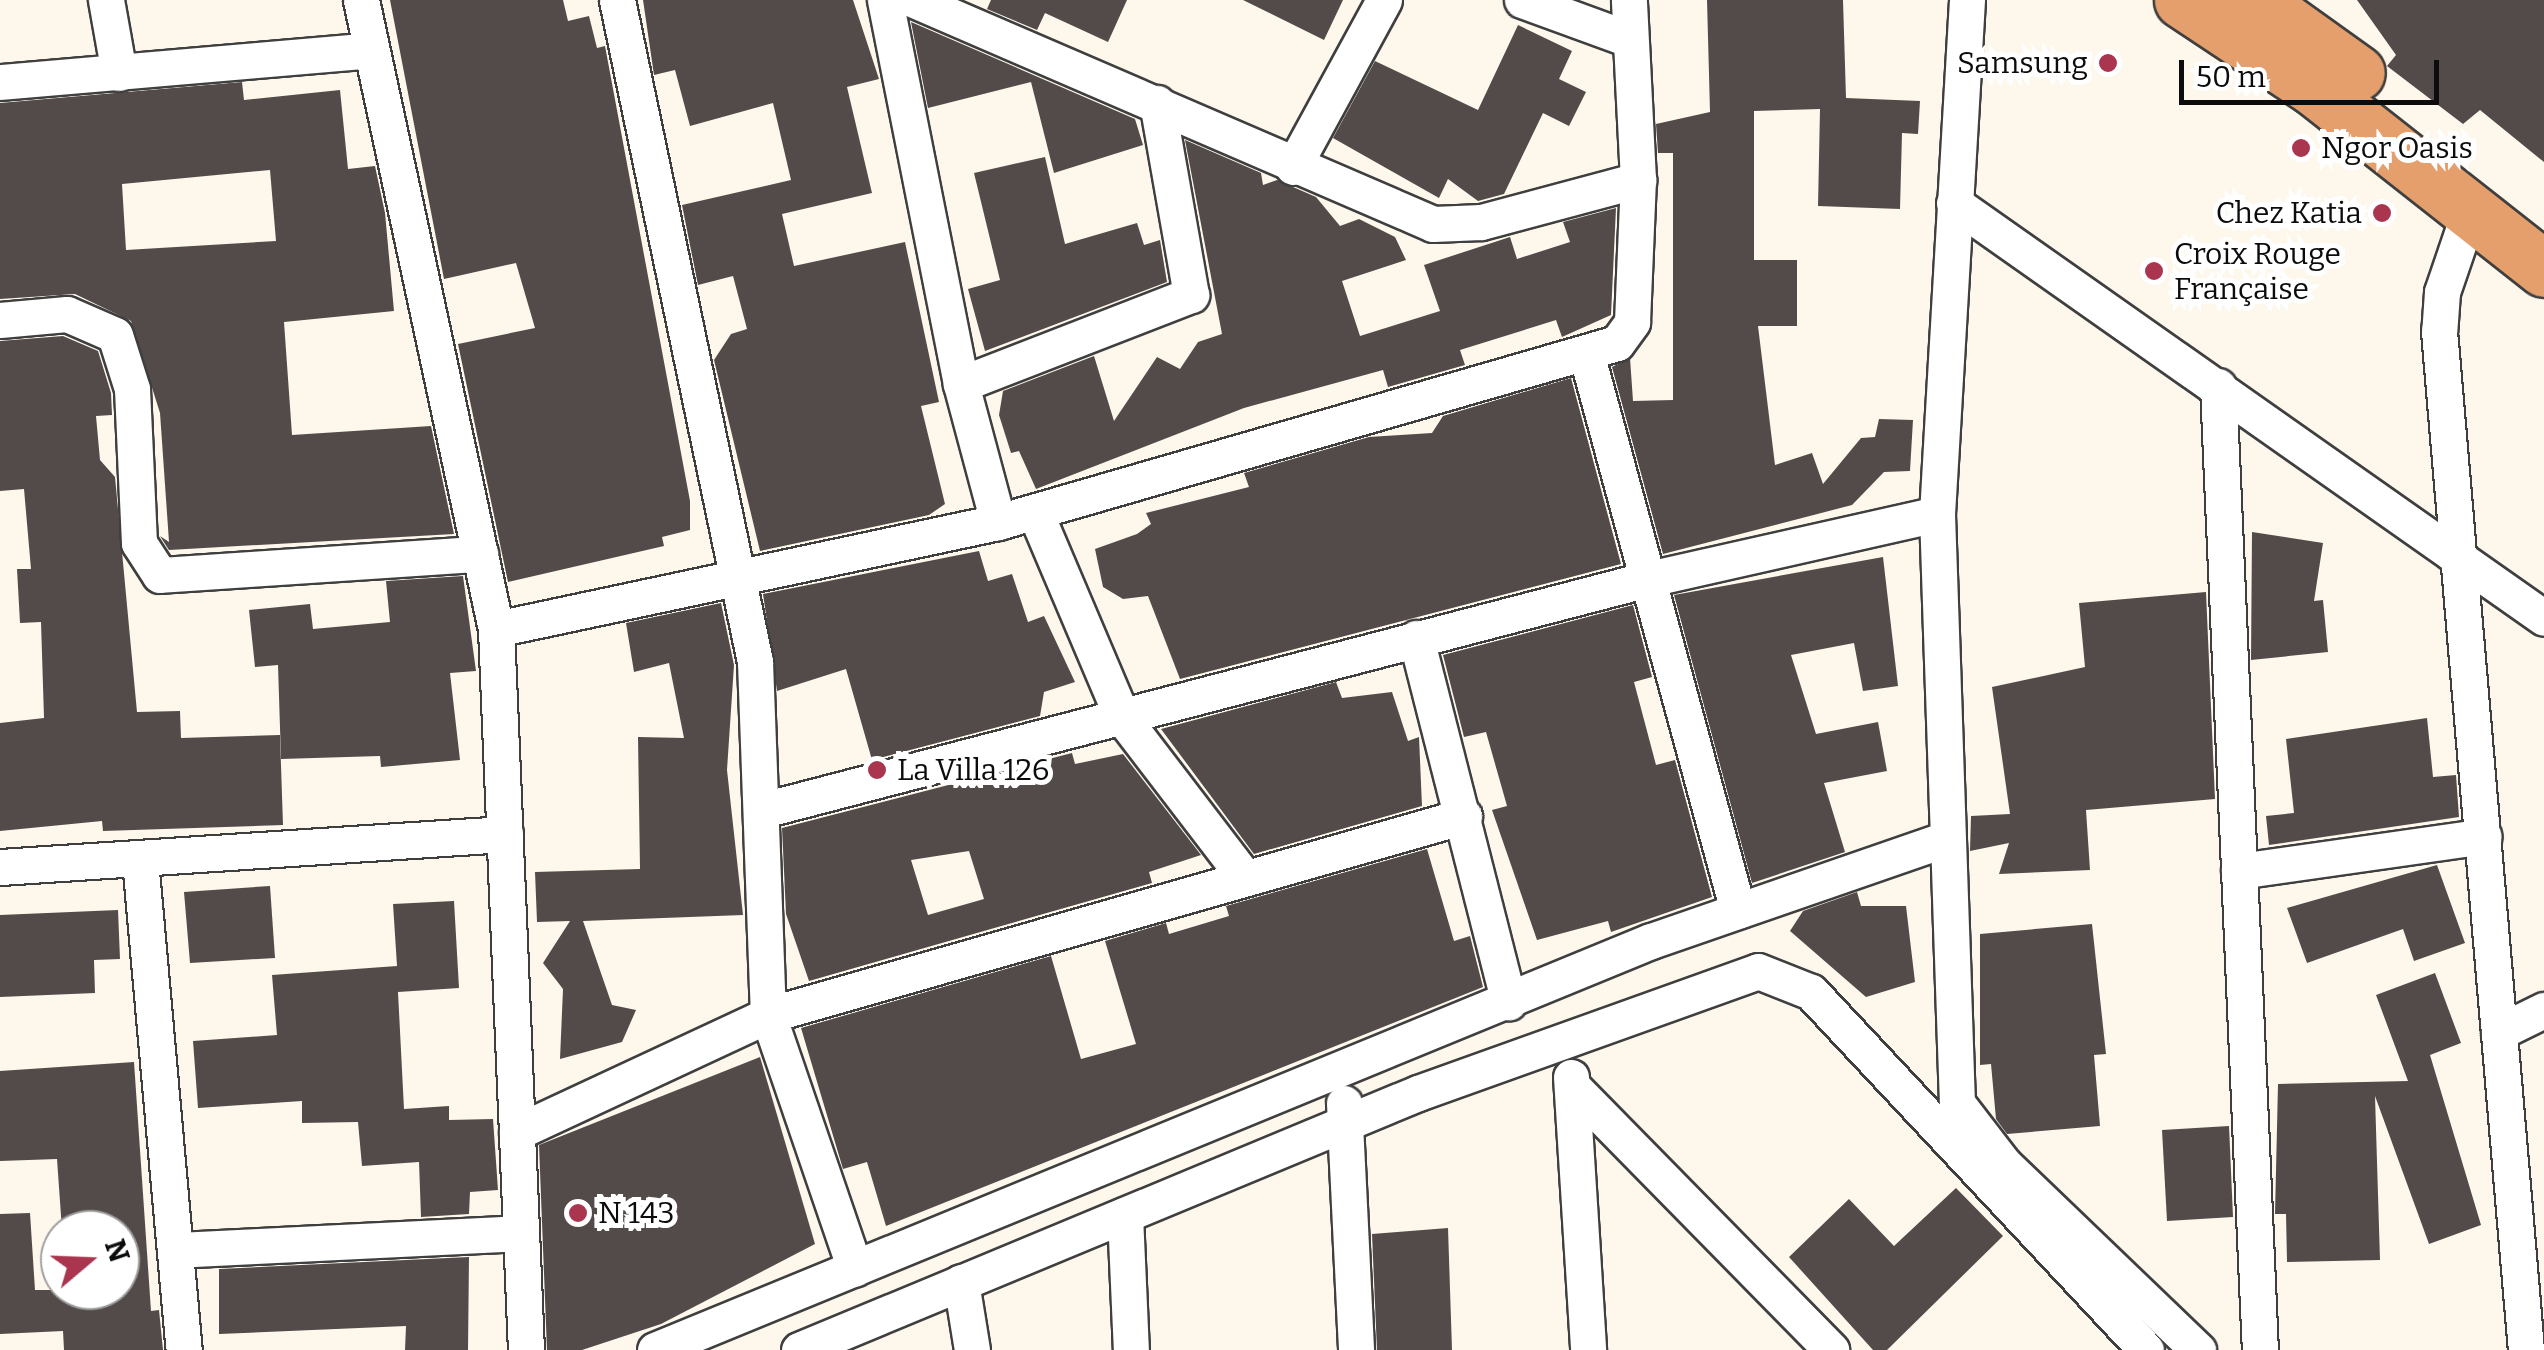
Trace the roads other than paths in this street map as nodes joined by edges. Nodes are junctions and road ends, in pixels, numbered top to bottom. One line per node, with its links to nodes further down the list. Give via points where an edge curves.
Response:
1 (106, 0): 14 (street)
2 (361, 0): 13 (street)
3 (617, 0): 32 (street)
4 (885, 0): 25 (street)
5 (914, 0): 16 (street)
6 (1384, 0): 17 (street)
7 (1522, 0): 12 (street)
8 (1629, 0): 12 (street)
9 (1968, 0): 19 (street)
10 (2182, 0): 20 (highway)
11 (2255, 0): 21 (highway)
12 (1626, 38): 18 (street)
13 (371, 50): 14 (street); 31 (street)
14 (119, 73): 15 (street)
15 (0, 82)
16 (1157, 103): 17 (street); 25 (street, via 1191,295)
17 (1293, 167): 18 (street, via 1447,226)
18 (1638, 180): 24 (street, via 1632,322 1617,343)
19 (1954, 203): 26 (street); 28 (street)
20 (2471, 207): 22 (highway); 30 (street, via 2442,292 2440,331)
21 (2544, 220)
22 (2544, 269)
23 (0, 320): 31 (street, via 67,314 115,334 132,389 139,543 160,575)
24 (1586, 353): 27 (street); 33 (street)
25 (960, 384): 29 (street)
26 (2218, 386): 30 (street); 45 (street)
27 (1035, 512): 29 (street); 37 (street)
28 (1936, 514): 33 (street); 42 (street)
29 (998, 522): 32 (street)
30 (2460, 552): 34 (street); 41 (street)
31 (480, 554): 35 (street)
32 (738, 572): 35 (street); 38 (street, via 764,734)
33 (1644, 580): 36 (street); 47 (street)
34 (2544, 618)
35 (496, 629): 40 (street)
36 (1416, 638): 37 (street); 39 (street)
37 (1122, 717): 38 (street); 46 (street)
38 (763, 810): 50 (street)
39 (1464, 816): 46 (street); 48 (street)
40 (504, 834): 43 (street); 56 (street)
41 (2484, 836): 45 (street); 51 (street)
42 (1942, 840): 47 (street); 72 (street, via 1961,1111)
43 (140, 860): 44 (street); 59 (street)
44 (0, 867)
45 (2239, 871): 73 (street)
46 (1242, 876): 50 (street)
47 (1738, 911): 48 (street)
48 (1509, 1002): 53 (street)
49 (2544, 1010): 51 (street)
50 (768, 1014): 56 (street); 60 (street)
51 (2499, 1032): 74 (street)
52 (1569, 1036): 54 (street); 55 (street); 71 (street, via 1758,971 1810,992)
53 (1342, 1072): 55 (street); 60 (street)
54 (1572, 1086): 69 (street); 70 (street)
55 (1345, 1124): 57 (street); 68 (street)
56 (517, 1132): 58 (street)
57 (1125, 1215): 61 (street); 67 (street)
58 (521, 1233): 59 (street); 63 (street)
59 (175, 1250): 62 (street)
60 (854, 1269): 64 (street)
61 (961, 1282): 65 (street); 66 (street)
62 (184, 1350)
63 (526, 1350)
64 (654, 1350)
65 (799, 1350)
66 (972, 1350)
67 (1131, 1350)
68 (1356, 1350)
69 (1588, 1350)
70 (1831, 1350)
71 (2146, 1350)
72 (2198, 1350)
73 (2260, 1350)
74 (2526, 1350)

